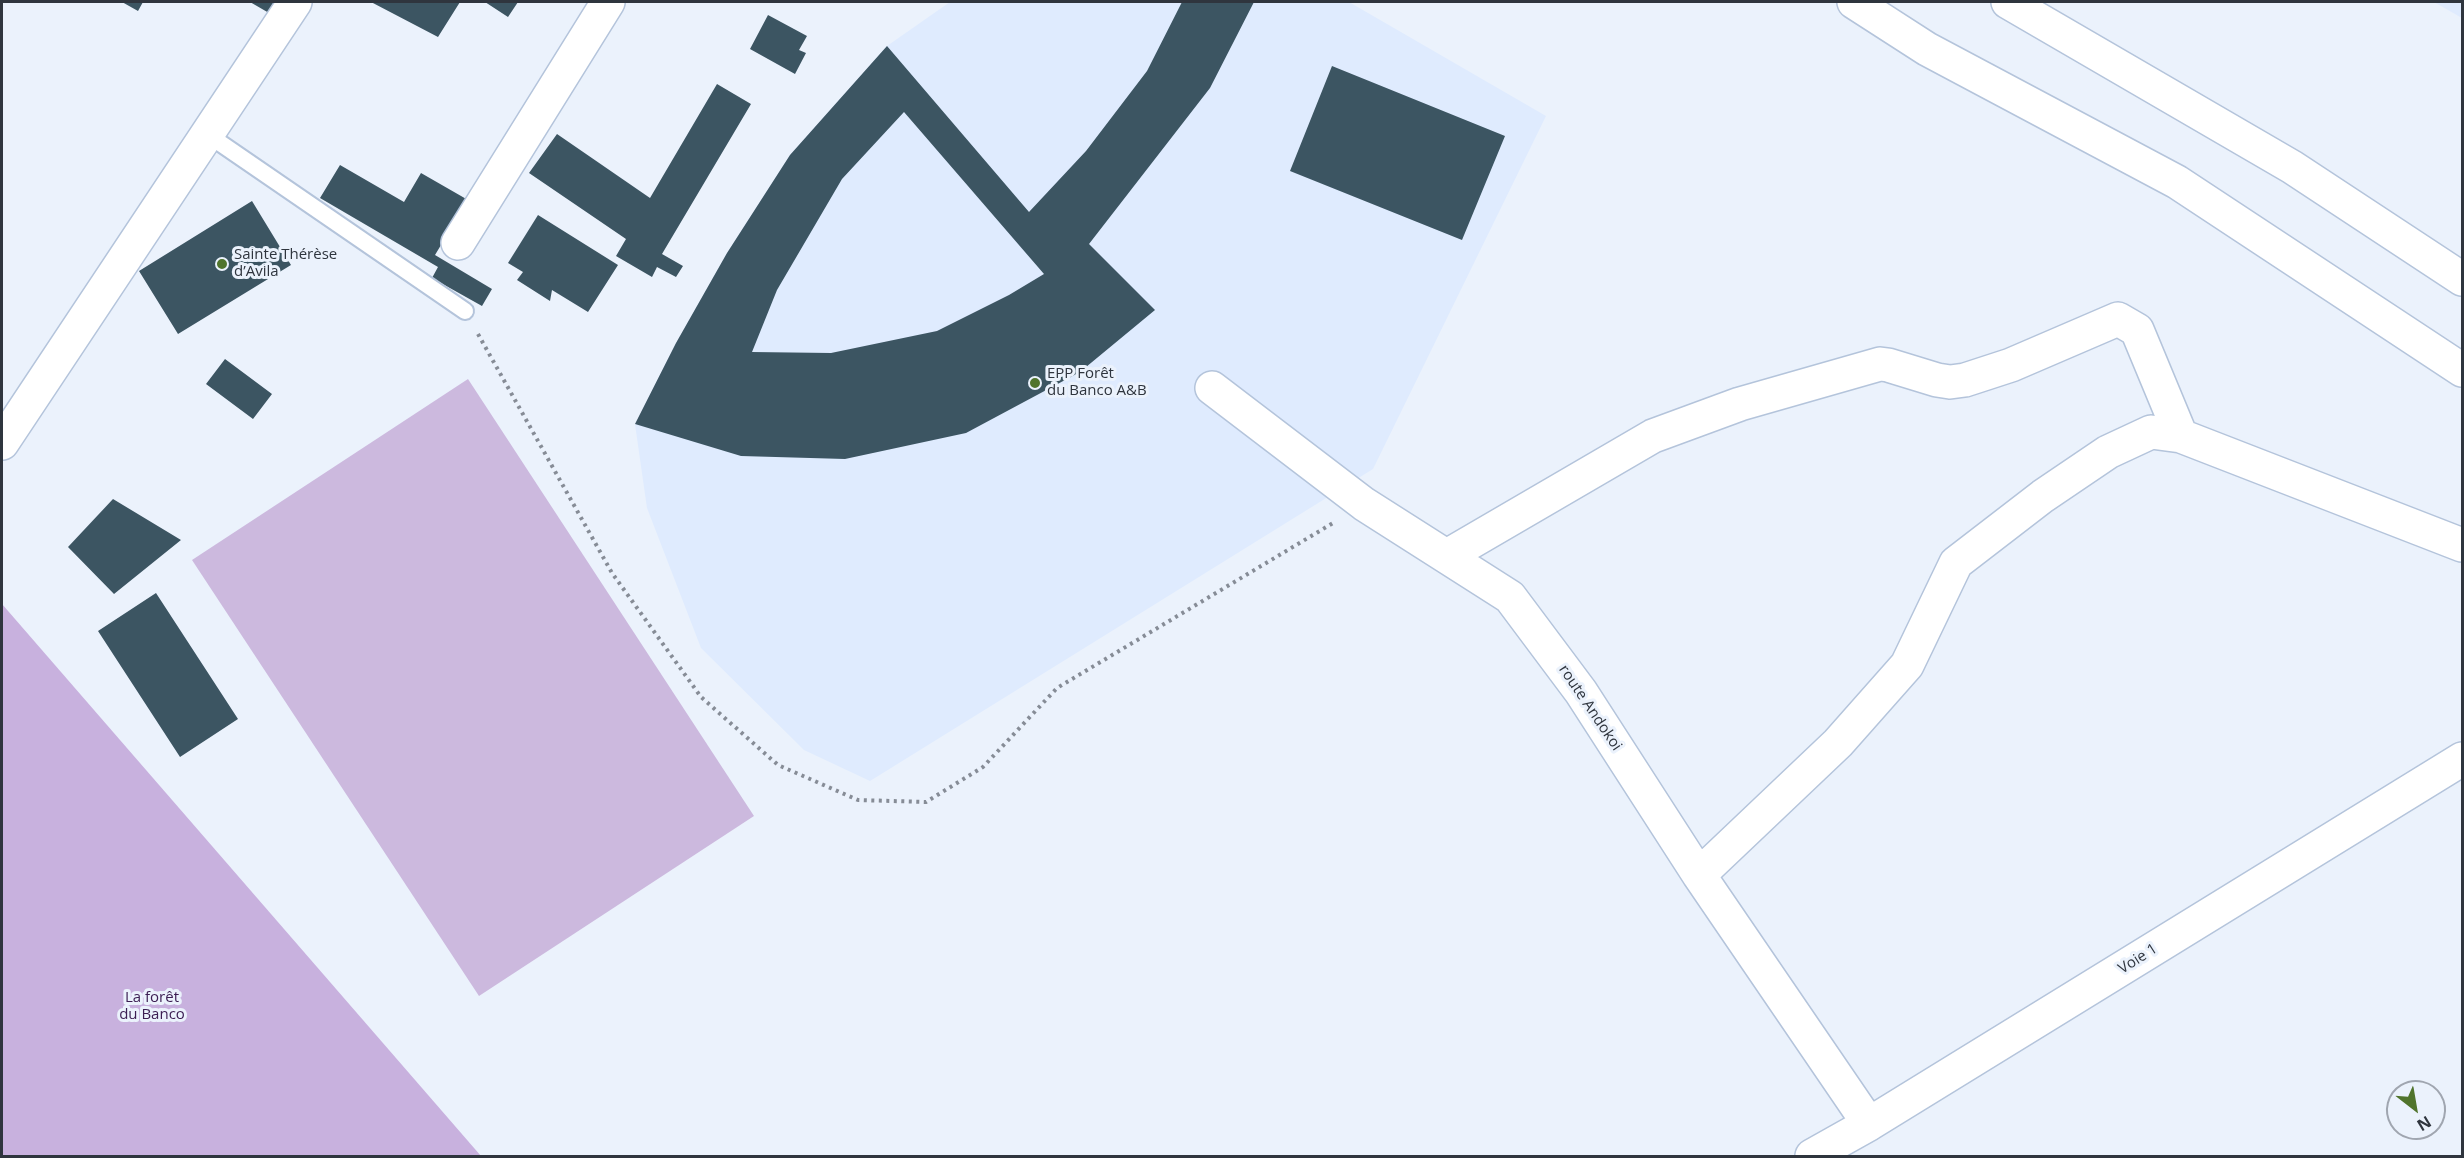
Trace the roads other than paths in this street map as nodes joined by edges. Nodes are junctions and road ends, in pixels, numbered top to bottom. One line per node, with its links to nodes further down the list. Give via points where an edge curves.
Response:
1 (295, 2): 5 (street)
2 (608, 2): 6 (street)
3 (1854, 2): 9 (street, via 1927,49 2177,182)
4 (2008, 2): 7 (street, via 2292,167)
5 (207, 134): 8 (lane); 12 (street)
6 (458, 243)
7 (2463, 279)
8 (465, 311)
9 (2463, 370)
10 (1212, 388): 14 (street, route Andokoi, via 1364,504)
11 (2181, 436): 13 (street); 14 (street, via 2137,330 2118,319 2011,365 1965,380 1937,380 1880,364 1740,404 1653,436); 16 (street, via 2151,432 2108,452 2043,495 1956,563 1906,664 1838,743)
12 (2, 443)
13 (2463, 545)
14 (1447, 556): 16 (street, route Andokoi, via 1510,597 1581,692)
15 (2463, 759): 17 (street, Voie 1)
16 (1699, 875): 17 (street, route Andokoi)
17 (1869, 1124): 18 (street, Voie 1)
18 (1812, 1156)

